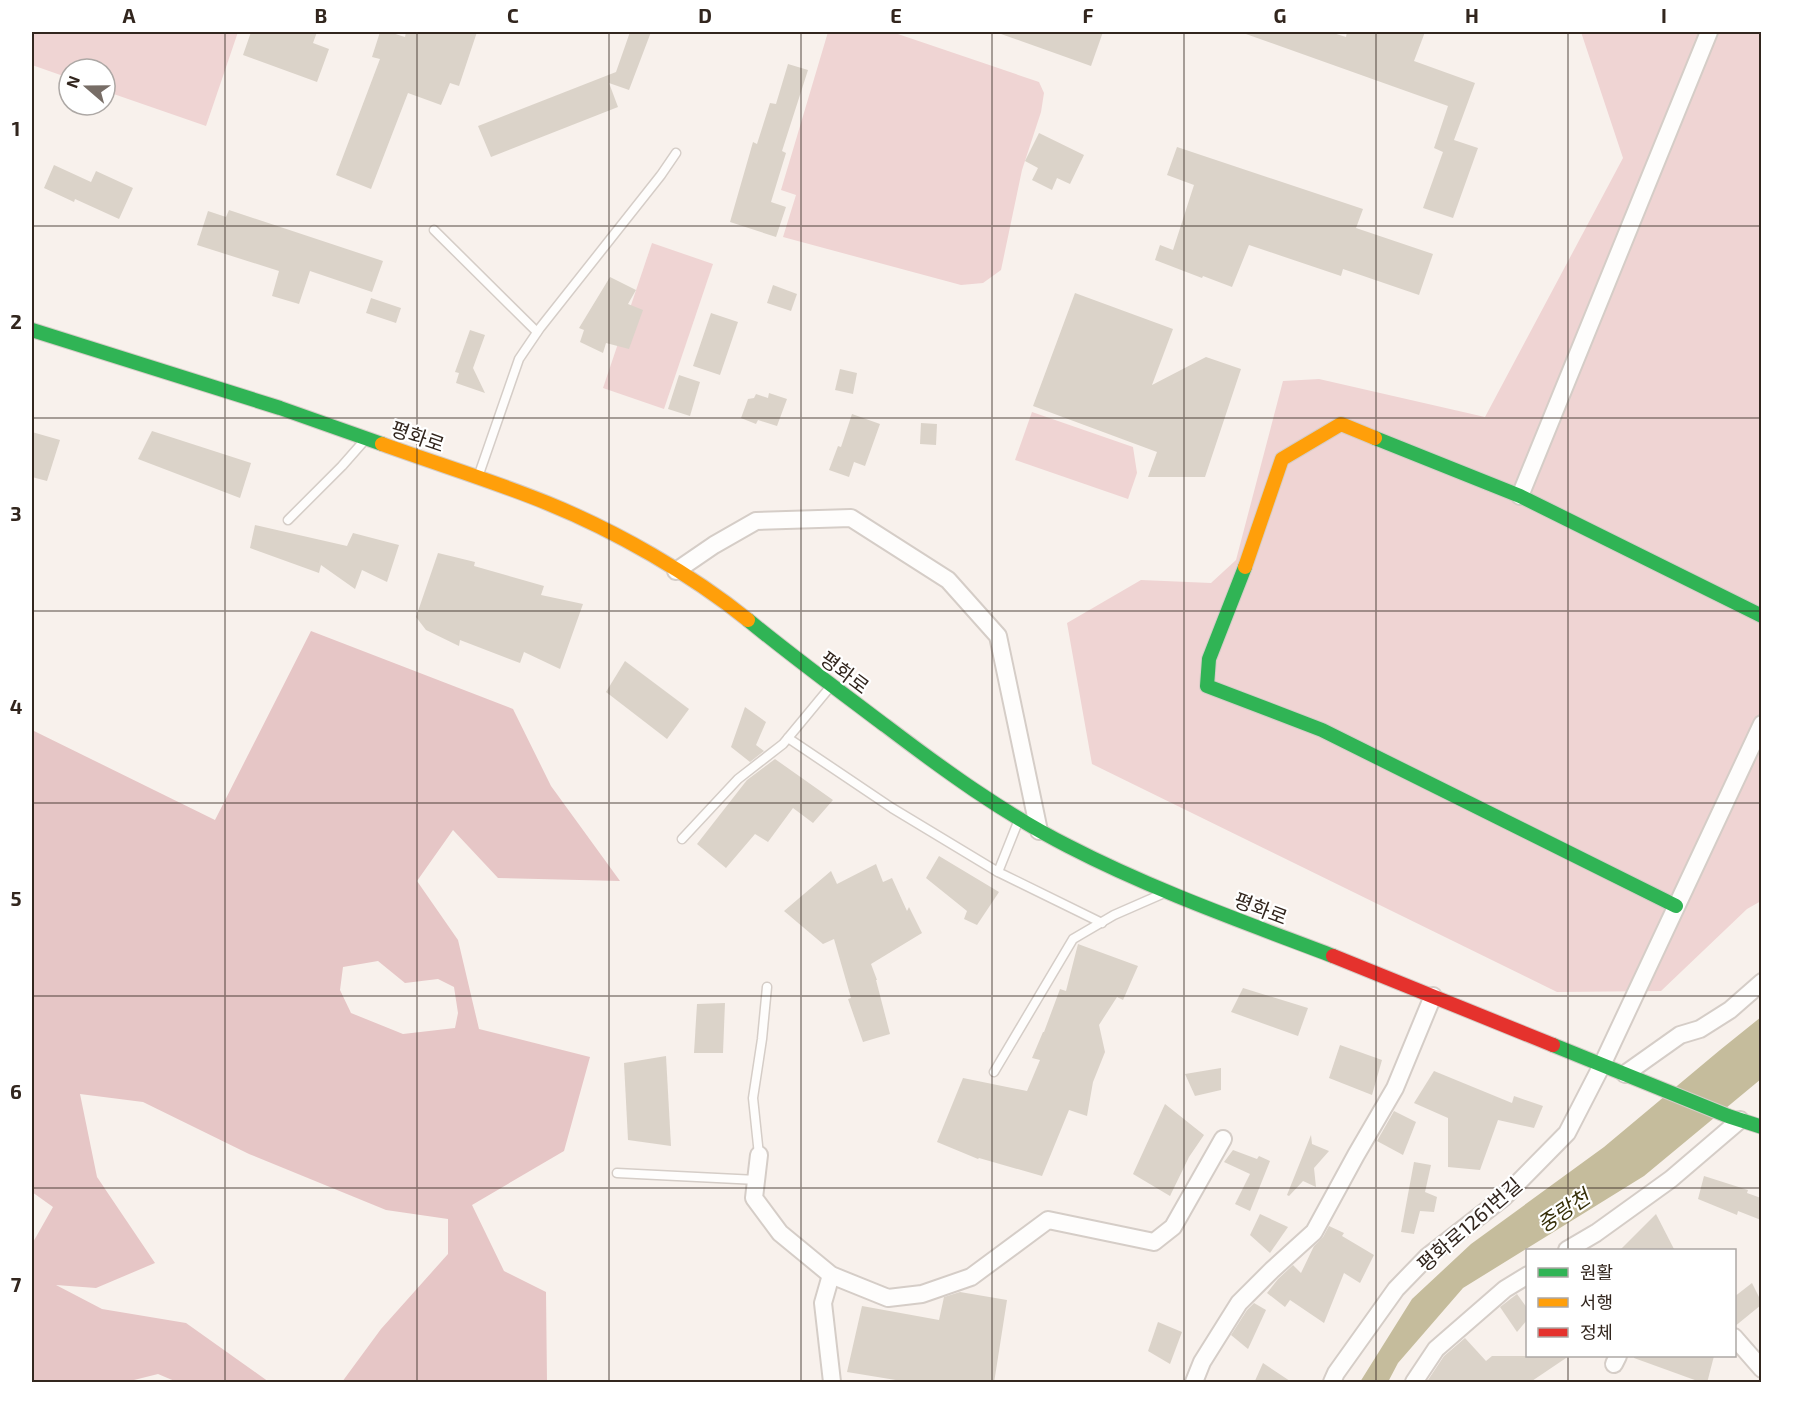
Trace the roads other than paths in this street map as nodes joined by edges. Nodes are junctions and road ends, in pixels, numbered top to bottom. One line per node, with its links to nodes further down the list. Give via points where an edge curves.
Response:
1 (1709, 32): 8 (street)
2 (676, 153): 5 (lane)
3 (434, 230): 5 (lane)
4 (32, 330): 6 (main road, 평화로)
5 (537, 332): 7 (lane, via 519,359)
6 (366, 438): 7 (main road, 평화로); 9 (lane)
7 (478, 477): 10 (main road, 평화로, via 547,502 619,537)
8 (1520, 496): 11 (main road); 20 (main road, via 1341,424 1282,459 1209,659 1207,686 1322,730)
9 (288, 520)
10 (676, 571): 12 (main road, 평화로, via 737,611); 16 (street, via 756,521 851,518 948,580 998,636)
11 (1761, 616)
12 (831, 685): 14 (lane); 15 (main road, 평화로, via 952,776)
13 (1761, 724): 20 (street, 평화로1261번길)
14 (788, 738): 17 (lane, via 738,779); 18 (lane, via 892,808)
15 (1019, 819): 16 (main road, 평화로); 18 (lane)
16 (1040, 831): 19 (main road, 평화로)
17 (682, 839)
18 (998, 872): 21 (lane)
19 (1168, 892): 21 (lane); 24 (main road, 평화로)
20 (1676, 906): 25 (street, 평화로1261번길)
21 (1102, 922): 26 (lane, via 1073,939)
22 (1761, 982): 27 (street, via 1730,1010 1700,1029 1680,1035)
23 (767, 987): 31 (lane, via 753,1098)
24 (1433, 996): 25 (main road, 평화로); 40 (street, via 1395,1088 1314,1232 1239,1303 1202,1362)
25 (1602, 1065): 27 (main road, 평화로); 41 (street, 평화로1261번길, via 1567,1133 1504,1197 1427,1257 1396,1289)
26 (994, 1072)
27 (1625, 1074): 28 (main road, 평화로)
28 (1734, 1118): 29 (main road); 34 (street, via 1671,1179)
29 (1761, 1127)
30 (1223, 1139): 35 (street, via 1173,1227 1154,1242 1048,1220 971,1277 922,1294 888,1298)
31 (759, 1155): 33 (street)
32 (617, 1173): 33 (lane)
33 (757, 1180): 35 (street, via 754,1198 780,1233)
34 (1580, 1248)
35 (831, 1275): 39 (street, via 824,1303)
36 (1526, 1276): 42 (street, via 1436,1348)
37 (1736, 1339): 38 (street)
38 (1761, 1369)
39 (832, 1383)
40 (1194, 1383)
41 (1332, 1383)
42 (1414, 1383)

